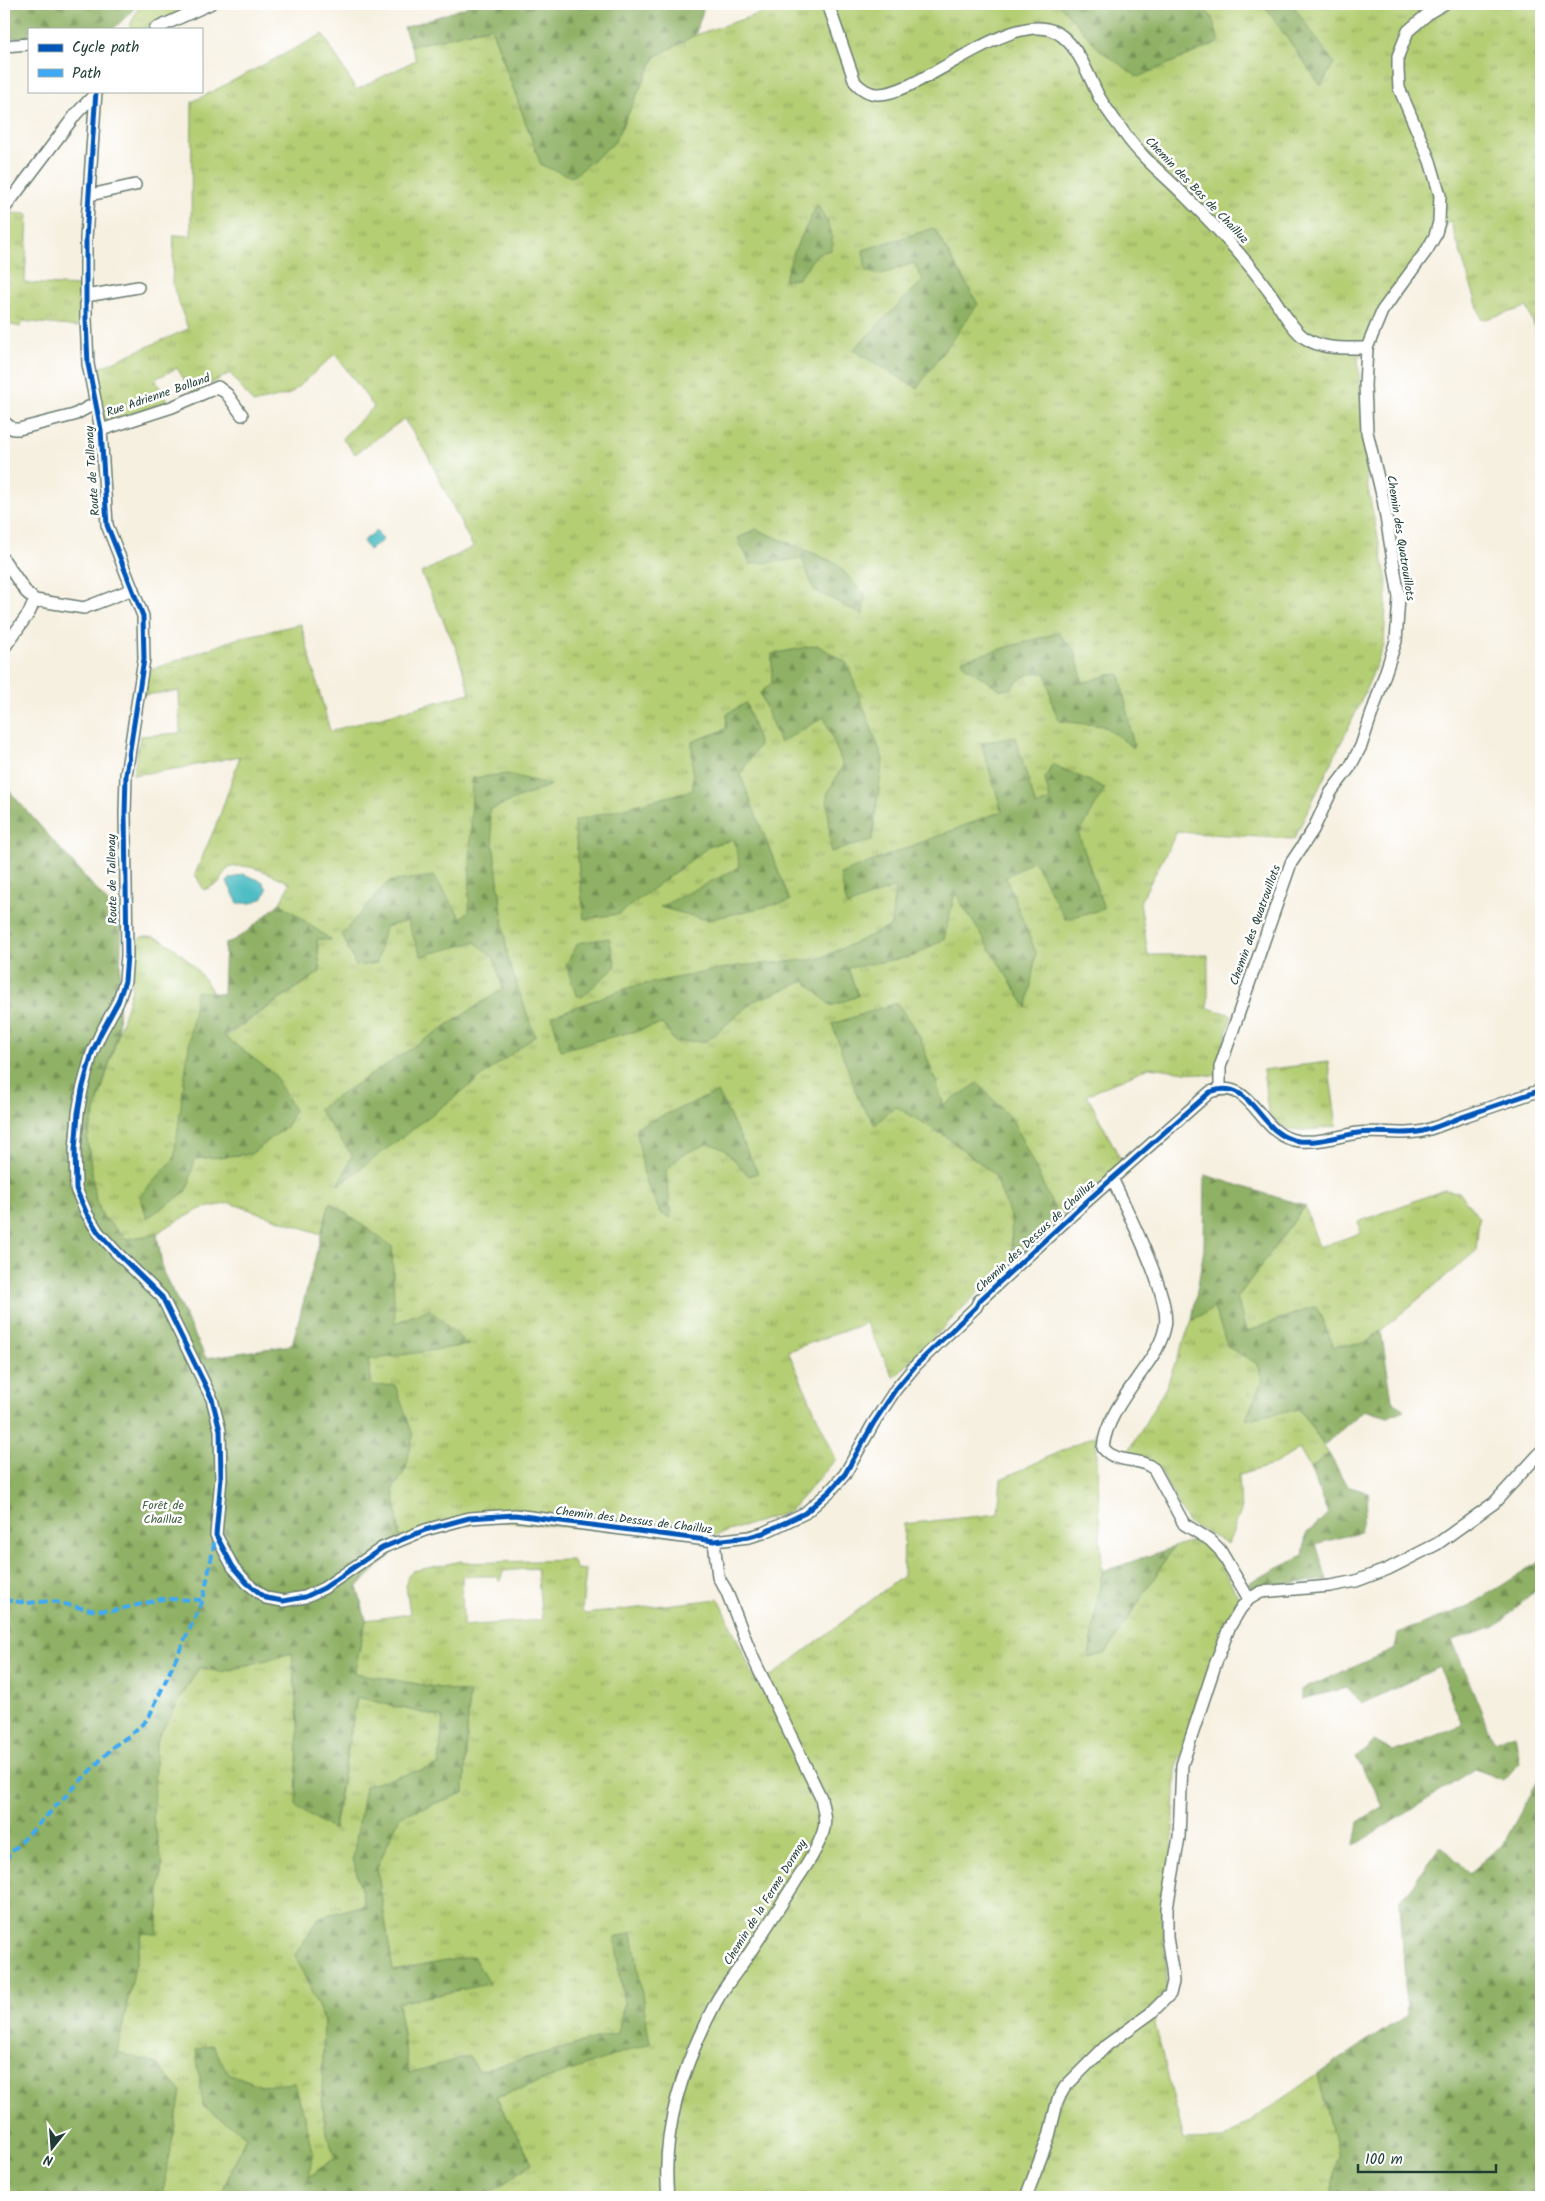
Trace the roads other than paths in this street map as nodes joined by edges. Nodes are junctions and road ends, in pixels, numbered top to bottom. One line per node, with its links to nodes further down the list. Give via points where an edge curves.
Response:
1 (210, 4): 4 (street)
2 (828, 4): 13 (street, Chemin des Bas de Chailluz, via 854,82 877,94 905,86 973,49 1010,34 1040,29 1061,35 1074,50 1101,99 1128,138 1232,244 1302,336 1324,346)
3 (1444, 4): 13 (street, Chemin des Quatrouillots, via 1408,32 1398,56 1399,88 1436,178 1440,195 1439,222 1427,250 1382,311)
4 (157, 28)
5 (28, 44): 6 (street)
6 (4, 46)
7 (95, 93): 9 (street, Route de Tallenay); 10 (street)
8 (135, 185): 9 (street)
9 (90, 195): 12 (street, Route de Tallenay)
10 (4, 209)
11 (138, 287): 12 (street)
12 (86, 296): 14 (street, Route de Tallenay, via 88,364)
13 (1367, 348): 23 (street, Chemin des Quatrouillots, via 1367,432 1383,499 1399,597 1396,641 1361,746 1291,863 1220,1067)
14 (96, 403): 16 (street, via 74,415 18,429); 17 (street, Route de Tallenay)
15 (242, 415): 17 (street, Rue Adrienne Bolland, via 218,387 172,407)
16 (4, 422)
17 (100, 430): 19 (street, Route de Tallenay, via 107,524)
18 (4, 560): 20 (street)
19 (133, 589): 20 (street, via 84,608); 22 (street, Route de Tallenay, via 143,616 144,660 126,775)
20 (35, 600): 21 (street)
21 (4, 648)
22 (127, 932): 27 (street, Chemin des Dessus de Chailluz, via 125,981 92,1053 79,1105 76,1189 98,1232 162,1297 212,1399 220,1430 221,1478 216,1535 233,1568 248,1584 266,1598 283,1601 305,1597 324,1588 382,1548 448,1522 485,1516 533,1517)
23 (1220, 1088): 24 (street, via 1240,1093 1282,1137 1316,1142 1376,1131 1422,1131); 25 (street, Chemin des Dessus de Chailluz, via 1210,1092)
24 (1541, 1090)
25 (1112, 1178): 27 (street, Chemin des Dessus de Chailluz, via 979,1301 976,1308 916,1365 896,1388 845,1474 812,1507 790,1522 763,1533); 28 (street, via 1152,1268 1167,1314 1161,1342 1112,1418 1103,1448 1114,1458 1147,1463 1154,1469 1184,1524 1220,1550)
26 (1541, 1452): 28 (street, via 1494,1503 1436,1544 1388,1570 1339,1584 1262,1592)
27 (714, 1541): 29 (street, Chemin de la Ferme Dormoy, via 718,1576 753,1658 821,1798 824,1830 815,1852 717,2000 690,2056 676,2097 667,2144)
28 (1249, 1599): 30 (street, via 1229,1628 1182,1765 1179,1837 1167,1908 1173,1982 1170,1994 1151,2013 1107,2045 1065,2087 1058,2099 1049,2136)
29 (668, 2197)
30 (1026, 2197)

